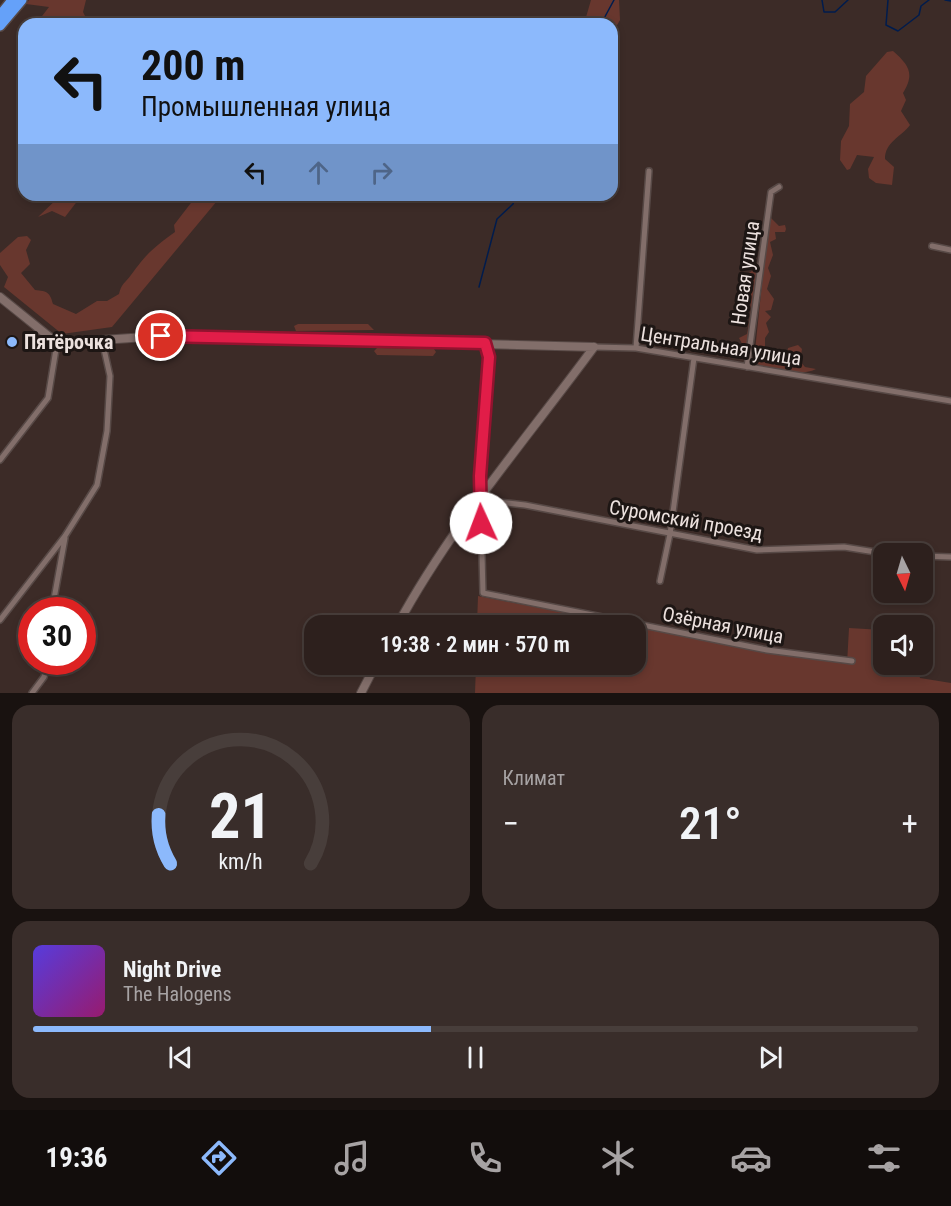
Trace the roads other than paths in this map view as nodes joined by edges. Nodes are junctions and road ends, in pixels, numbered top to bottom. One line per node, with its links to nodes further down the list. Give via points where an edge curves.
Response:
1 (12, 0): 3 (highway)
2 (22, 0): 4 (highway)
3 (0, 15)
4 (0, 26)
5 (649, 171): 14 (street)
6 (779, 187): 16 (street, Новая улица, via 771,192)
7 (932, 246): 8 (street)
8 (951, 249)
9 (0, 297): 11 (street)
10 (102, 340): 11 (street, Центральная улица); 12 (street, Центральная улица, via 161,336); 21 (street, via 110,376 107,431 97,485)
11 (57, 343): 18 (street, via 48,398)
12 (485, 343): 13 (street, Центральная улица); 19 (street, via 489,357)
13 (594, 347): 14 (street, Центральная улица); 19 (street)
14 (636, 348): 15 (street, Центральная улица)
15 (694, 358): 16 (street, Центральная улица); 20 (street)
16 (747, 368): 17 (street, Центральная улица)
17 (951, 401)
18 (0, 460)
19 (480, 500): 20 (street, Суромский проезд, via 525,505); 27 (street); 29 (street, Озёрная улица, via 483,593 766,650)
20 (670, 534): 22 (street, Суромский проезд, via 757,550 844,547); 25 (street)
21 (65, 536): 26 (street); 28 (street)
22 (873, 552)
23 (933, 556): 24 (street)
24 (951, 557)
25 (660, 581)
26 (54, 597)
27 (403, 615)
28 (0, 620)
29 (852, 661)
30 (45, 675): 32 (street)
31 (370, 675): 33 (street)
32 (32, 693)
33 (361, 693)

